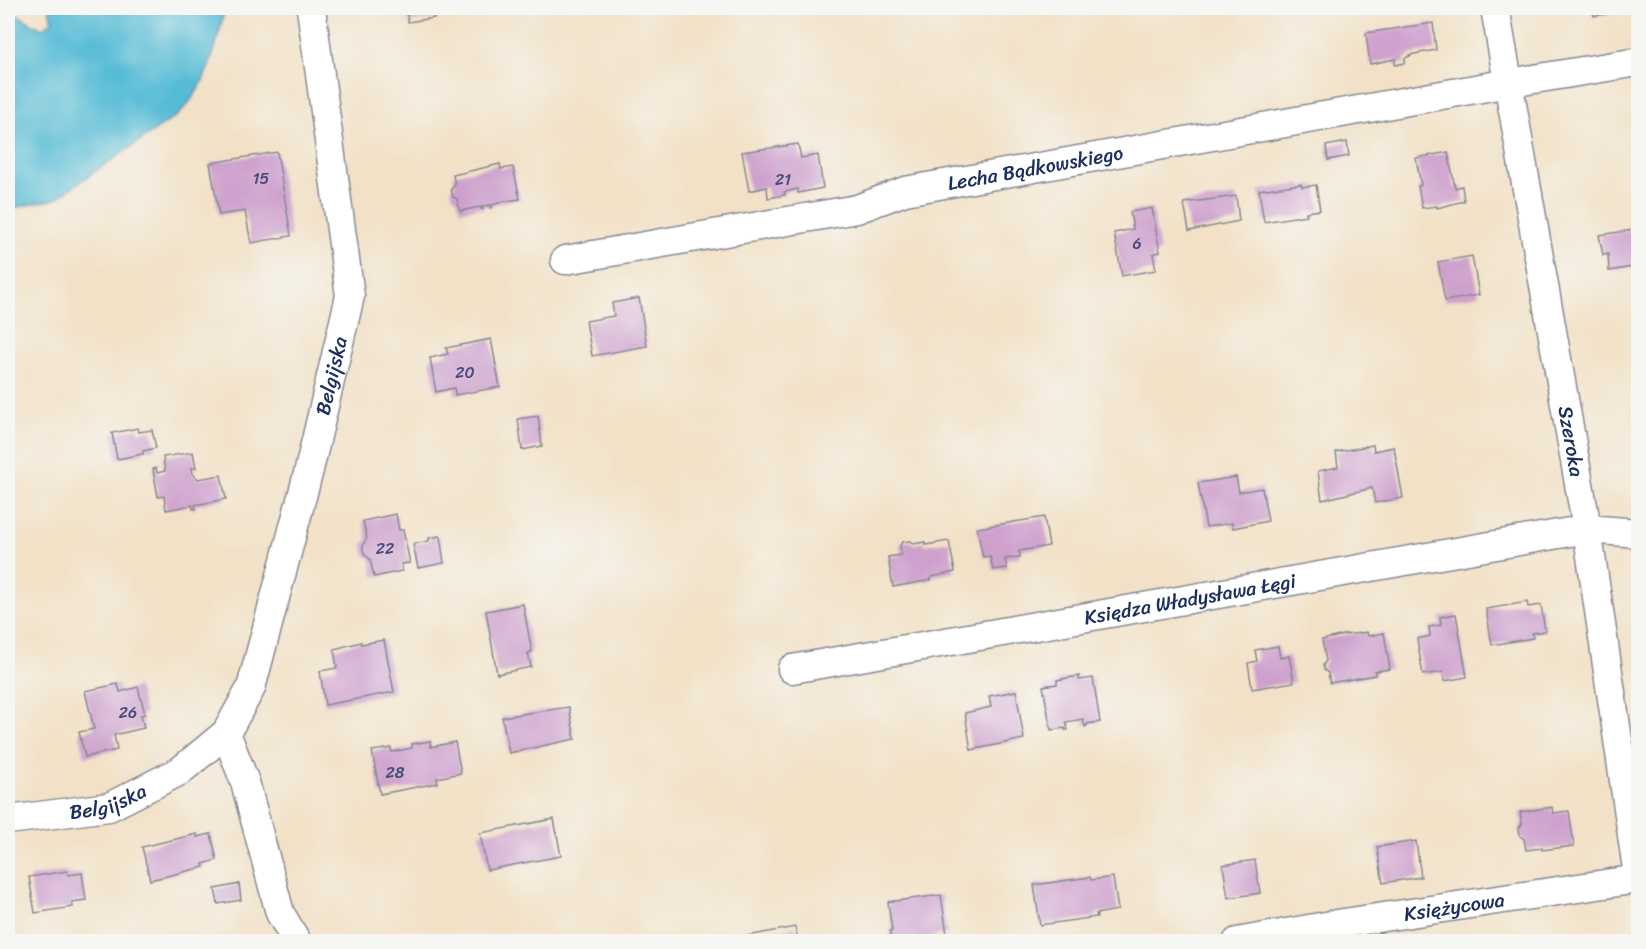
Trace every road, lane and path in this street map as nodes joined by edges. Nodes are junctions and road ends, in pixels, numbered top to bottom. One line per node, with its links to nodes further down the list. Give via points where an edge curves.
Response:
1 (311, 8): 9 (street, Belgijska, via 350,296 251,688)
2 (1495, 8): 4 (street, Szeroka)
3 (1638, 62): 4 (street, Lecha Bądkowskiego)
4 (1509, 83): 5 (street, Lecha Bądkowskiego, via 905,191 856,209); 6 (street, Szeroka)
5 (565, 261)
6 (1587, 529): 7 (street, Księdza Władysława Łęgi); 8 (street, Księdza Władysława Łęgi); 11 (street, Szeroka)
7 (1638, 533)
8 (792, 669)
9 (226, 733): 10 (street, Belgijska, via 180,771 109,807); 12 (street, via 245,782 280,913)
10 (8, 820)
11 (1638, 878): 13 (street, Księżycowa)
12 (297, 942)
13 (1237, 942)

